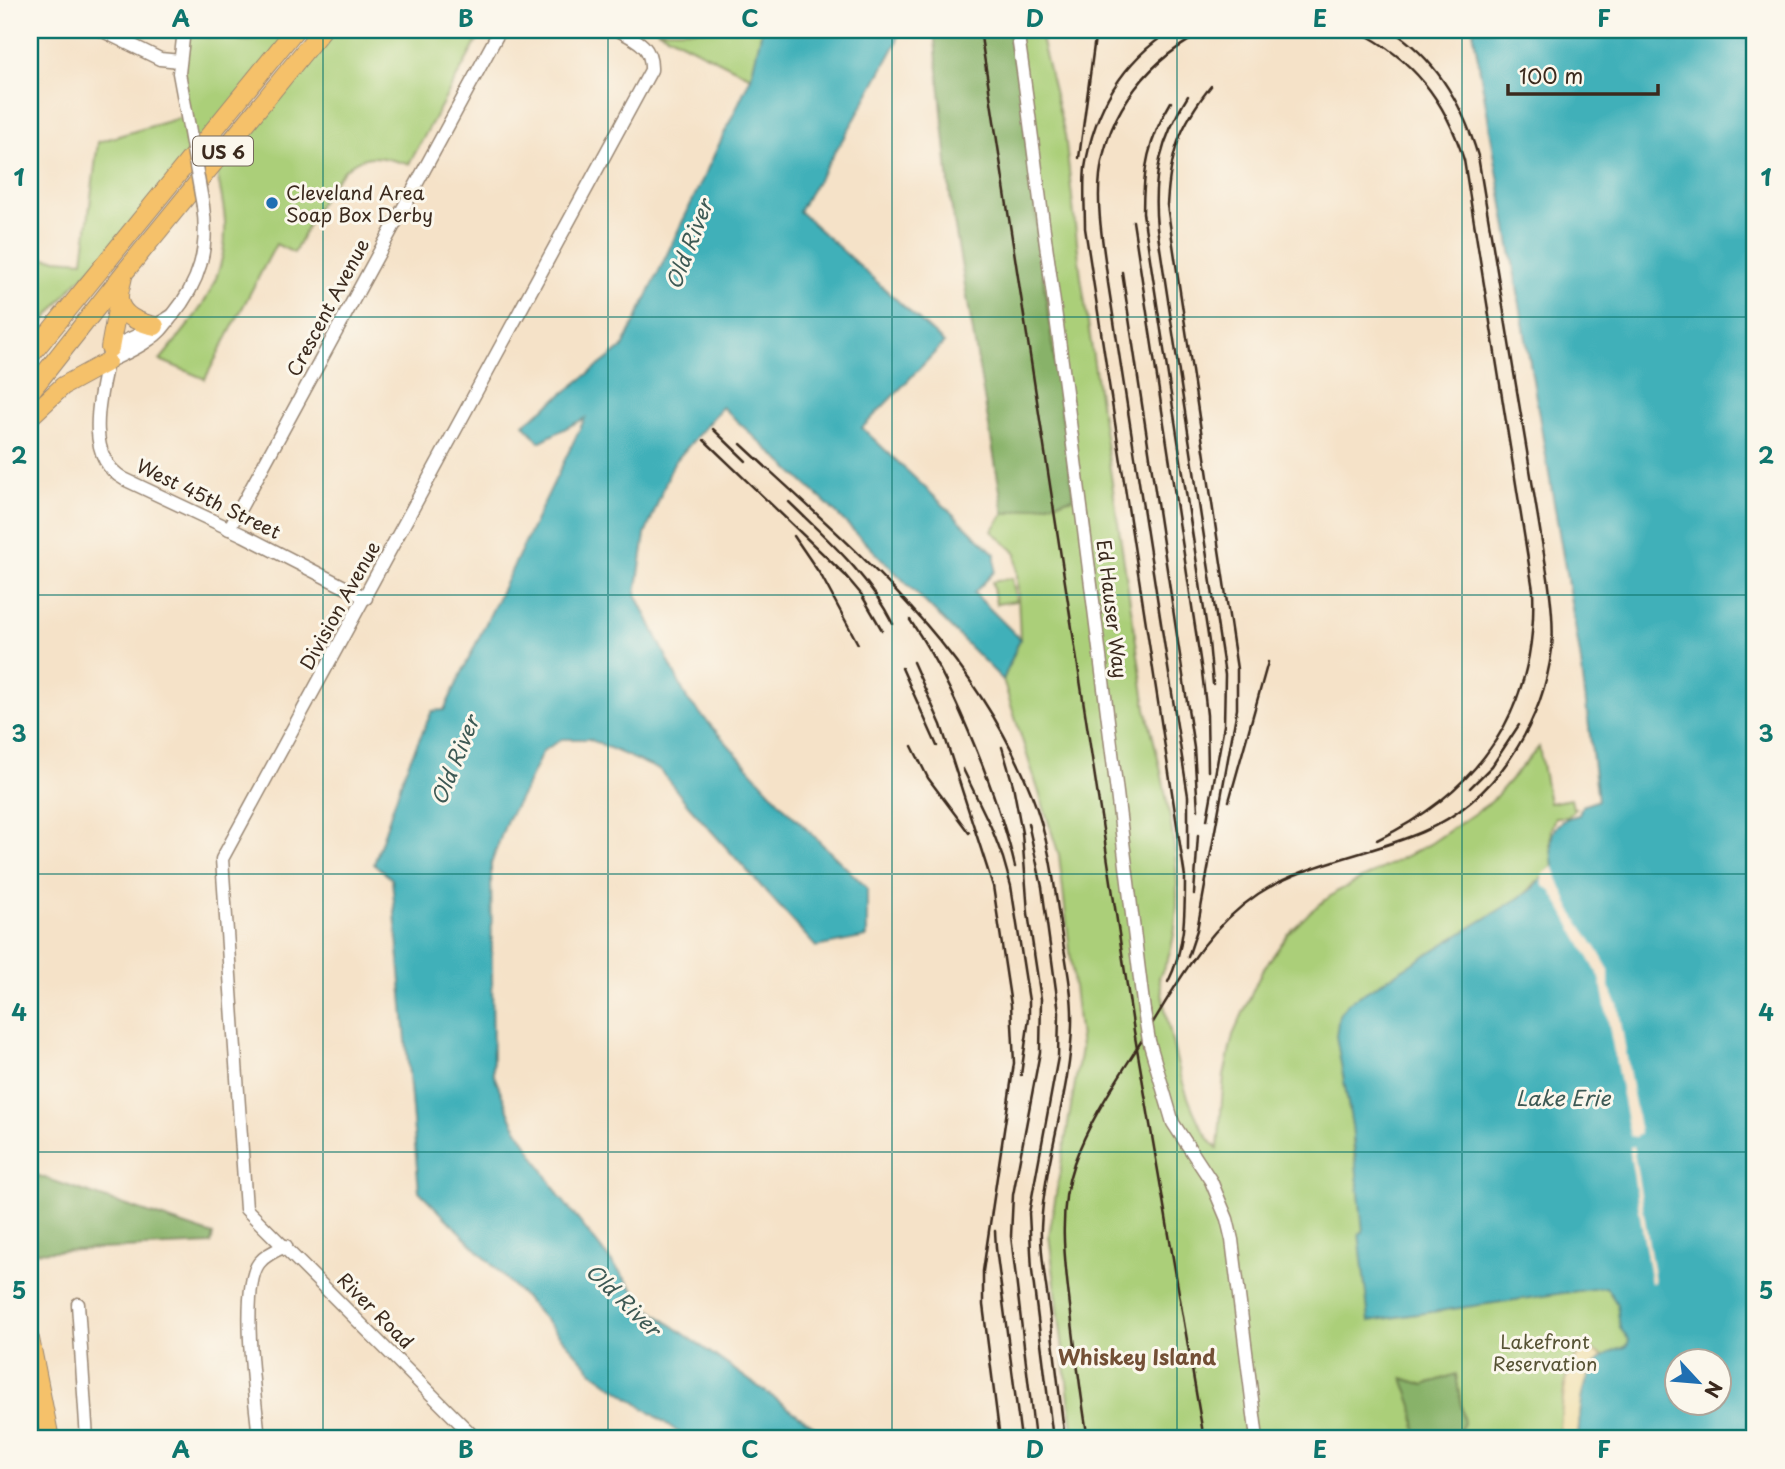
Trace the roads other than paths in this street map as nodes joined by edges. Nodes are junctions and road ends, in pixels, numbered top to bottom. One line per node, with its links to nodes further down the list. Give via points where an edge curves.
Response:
1 (31, 30): 9 (street)
2 (101, 30): 10 (street, via 160,59)
3 (184, 30): 10 (street)
4 (295, 30): 11 (highway, US 6)
5 (322, 30): 12 (highway, US 6)
6 (500, 30): 21 (street, Crescent Avenue)
7 (618, 30): 22 (street, Division Avenue, via 643,43 651,70)
8 (1017, 30): 31 (street, Ed Hauser Way, bridge, via 1149,1041 1173,1123 1211,1181 1227,1219)
9 (30, 41)
10 (180, 61): 14 (street, bridge, via 206,230 203,260 192,289)
11 (125, 236): 16 (highway, via 75,284); 18 (highway, US 6)
12 (124, 273): 13 (highway); 19 (highway, US 6)
13 (119, 299): 15 (highway, via 133,320); 17 (highway)
14 (173, 315): 15 (street); 17 (street, via 151,339)
15 (155, 326): 17 (street)
16 (30, 338)
17 (108, 355): 20 (highway); 21 (street, West 45th Street, via 97,433 109,467 128,481)
18 (30, 356)
19 (30, 392)
20 (30, 417)
21 (229, 528): 22 (street, West 45th Street)
22 (366, 598): 23 (street, Division Avenue, via 222,859)
23 (246, 1209): 24 (street, River Road)
24 (286, 1246): 29 (street, via 258,1264 251,1285); 30 (street, River Road)
25 (78, 1304): 28 (street)
26 (30, 1339): 27 (highway)
27 (50, 1439)
28 (87, 1439)
29 (259, 1439)
30 (476, 1439)
31 (1258, 1439)

